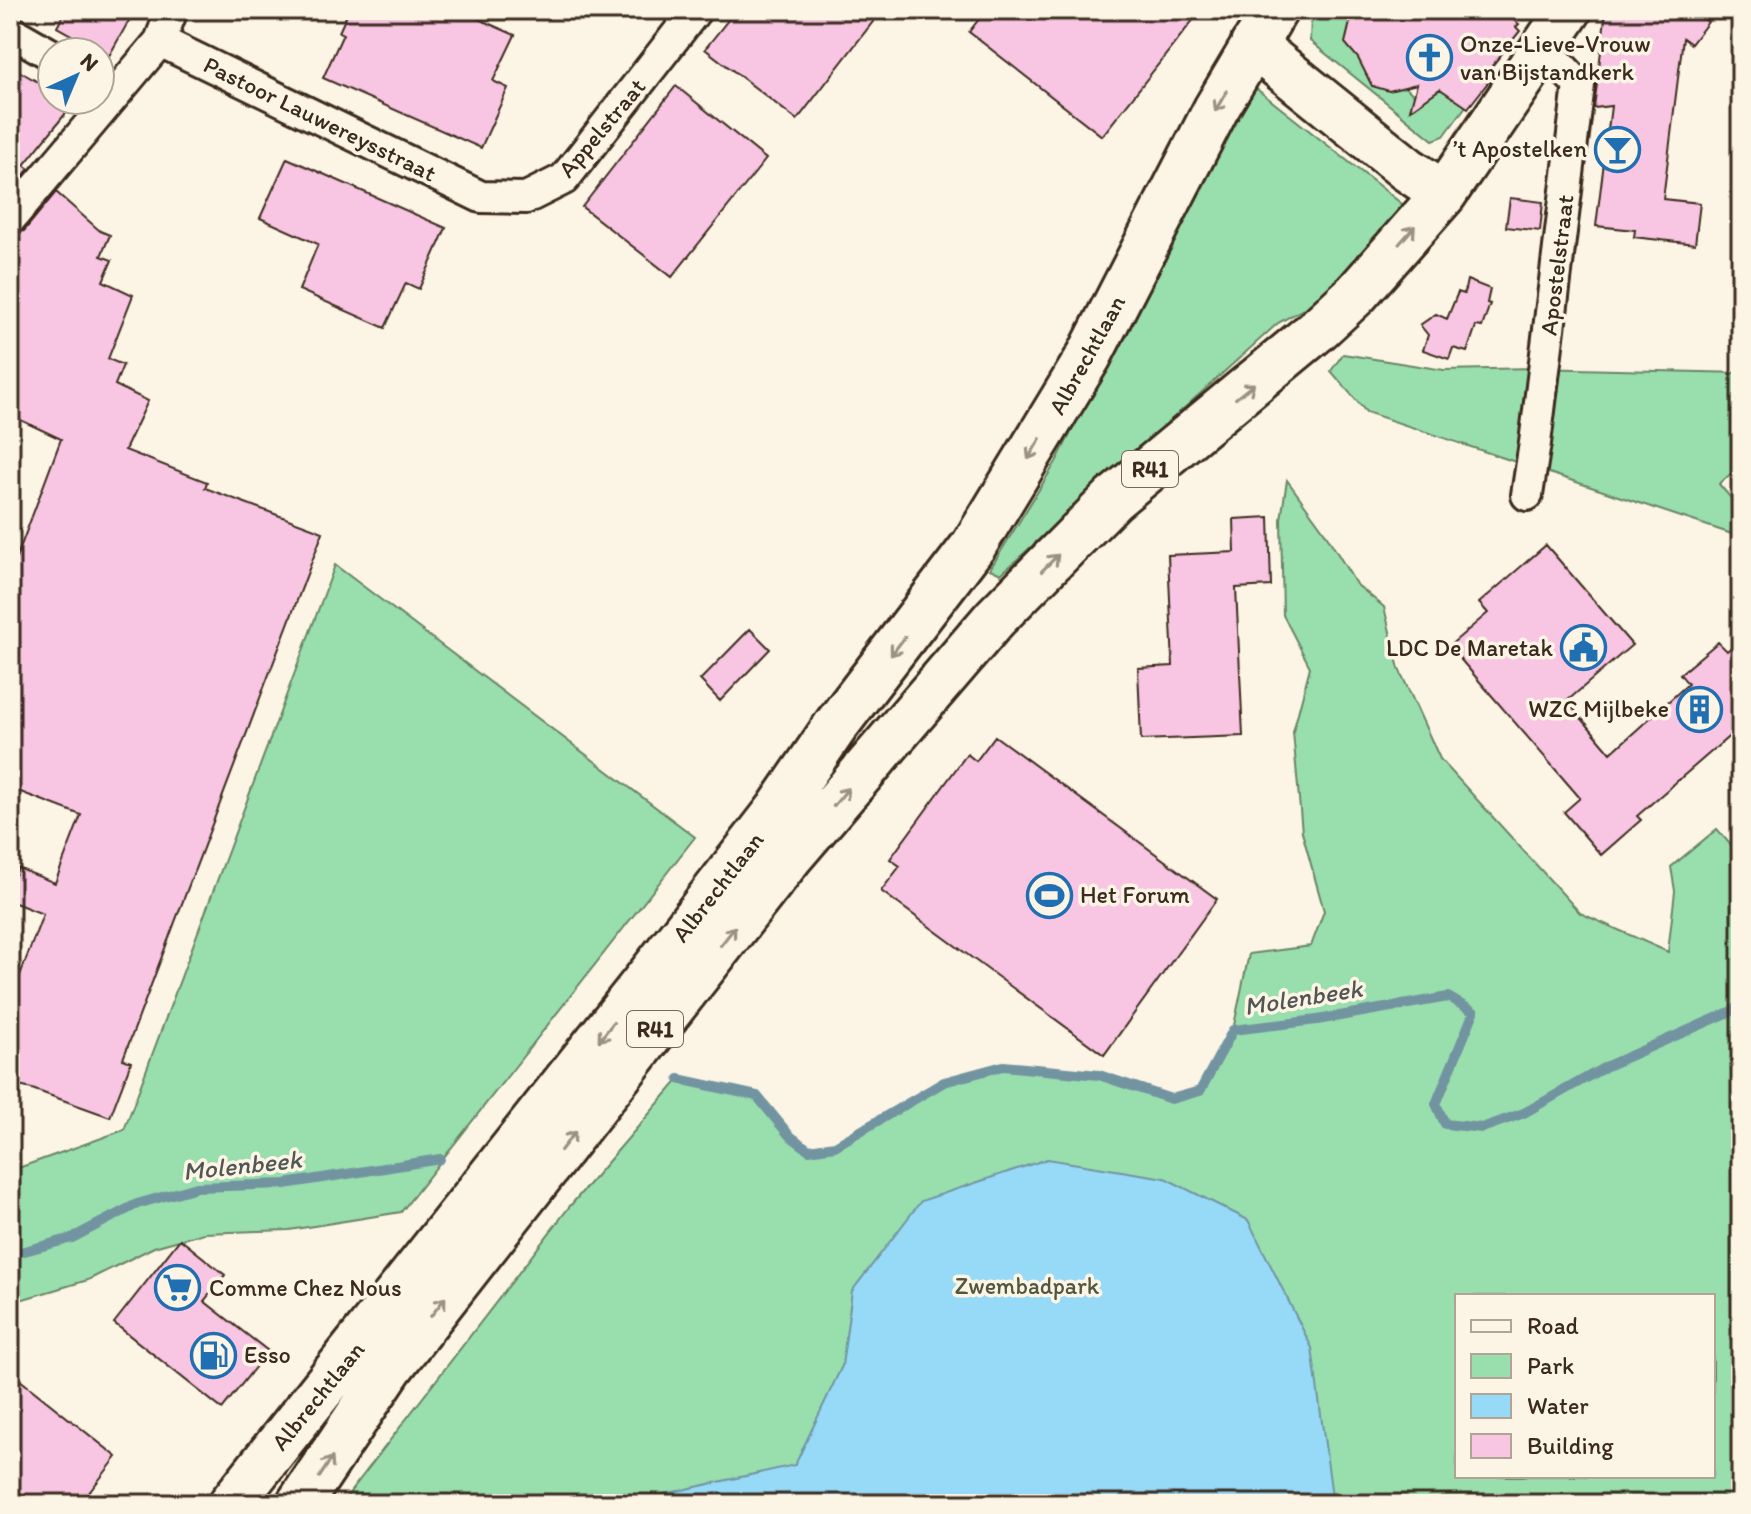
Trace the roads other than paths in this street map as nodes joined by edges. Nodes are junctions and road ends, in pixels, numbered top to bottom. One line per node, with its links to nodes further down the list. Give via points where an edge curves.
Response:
1 (172, 10): 6 (street)
2 (696, 10): 12 (street, Appelstraat, via 564,179 526,198)
3 (1569, 10): 8 (main road, R41)
4 (1264, 28): 11 (main road, via 1407,169); 15 (main road, Albrechtlaan / R41, one-way to 15, via 1216,109 1089,356 974,545 682,934)
5 (10, 31): 7 (street)
6 (160, 41): 9 (street); 12 (street, Pastoor Lauwereysstraat)
7 (36, 46)
8 (1544, 48): 11 (main road, R41); 14 (street, Apostelstraat, via 1579,85)
9 (116, 81)
10 (87, 116): 13 (street)
11 (1444, 194): 16 (main road, Albrechtlaan / R41, one-way to 11, via 390,1368 762,893 995,618 1113,499 1356,294)
12 (481, 197)
13 (10, 219)
14 (1527, 495)
15 (231, 1504)
16 (299, 1504)

